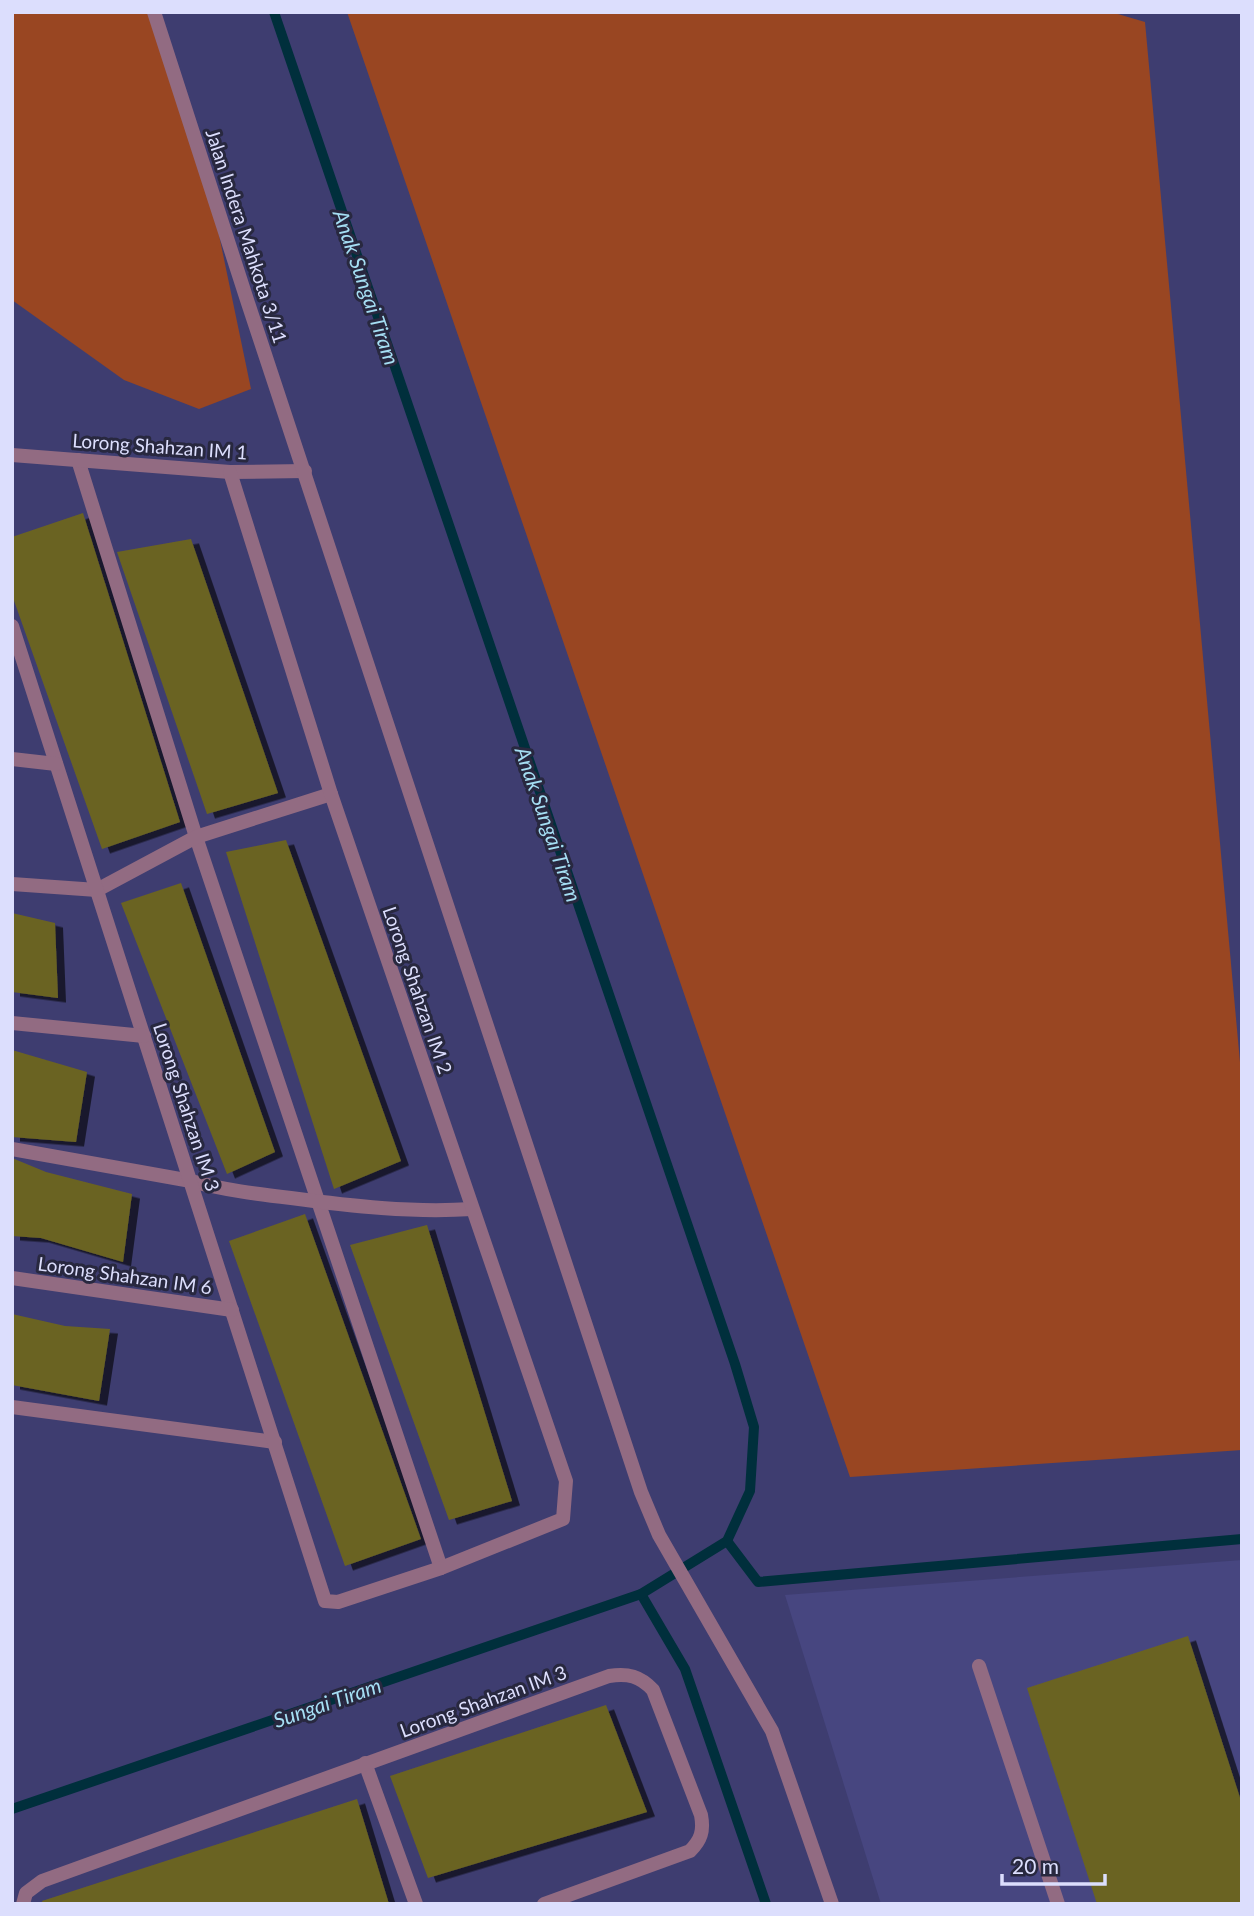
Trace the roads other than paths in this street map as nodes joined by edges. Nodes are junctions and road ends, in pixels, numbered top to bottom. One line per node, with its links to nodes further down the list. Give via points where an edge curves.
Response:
1 (154, 12): 4 (street, Jalan Indera Mahkota 3/11)
2 (12, 455): 3 (street, Lorong Shahzan IM 1)
3 (78, 460): 5 (street, Lorong Shahzan IM 1); 10 (street)
4 (305, 471): 5 (street, Lorong Shahzan IM 1); 29 (street, Jalan Indera Mahkota 3/11, via 641,1492 659,1535 772,1731)
5 (230, 472): 9 (street, Lorong Shahzan IM 2)
6 (12, 626): 8 (street, Lorong Shahzan IM 3)
7 (12, 759): 8 (street)
8 (57, 764): 12 (street, Lorong Shahzan IM 3)
9 (331, 794): 10 (street); 18 (street, Lorong Shahzan IM 2)
10 (196, 837): 12 (street); 17 (street)
11 (12, 884): 12 (street)
12 (97, 890): 14 (street, Lorong Shahzan IM 3)
13 (12, 1023): 14 (street)
14 (144, 1036): 16 (street, Lorong Shahzan IM 3)
15 (12, 1149): 16 (street)
16 (191, 1181): 17 (street); 20 (street, Lorong Shahzan IM 3)
17 (318, 1202): 18 (street, via 429,1212); 23 (street)
18 (472, 1209): 23 (street, Lorong Shahzan IM 2, via 566,1481 563,1519)
19 (12, 1278): 20 (street, Lorong Shahzan IM 6)
20 (232, 1310): 22 (street, Lorong Shahzan IM 3)
21 (12, 1407): 22 (street)
22 (275, 1442): 23 (street, Lorong Shahzan IM 3, via 325,1601 338,1602)
23 (442, 1568)
24 (979, 1666): 30 (street)
25 (365, 1763): 26 (street, Lorong Shahzan IM 3, via 42,1881 26,1894); 27 (street); 28 (street, Lorong Shahzan IM 3, via 609,1676 622,1674 643,1680 653,1690 701,1815 700,1838 690,1851)
26 (23, 1904)
27 (416, 1904)
28 (544, 1904)
29 (832, 1904)
30 (1058, 1904)

